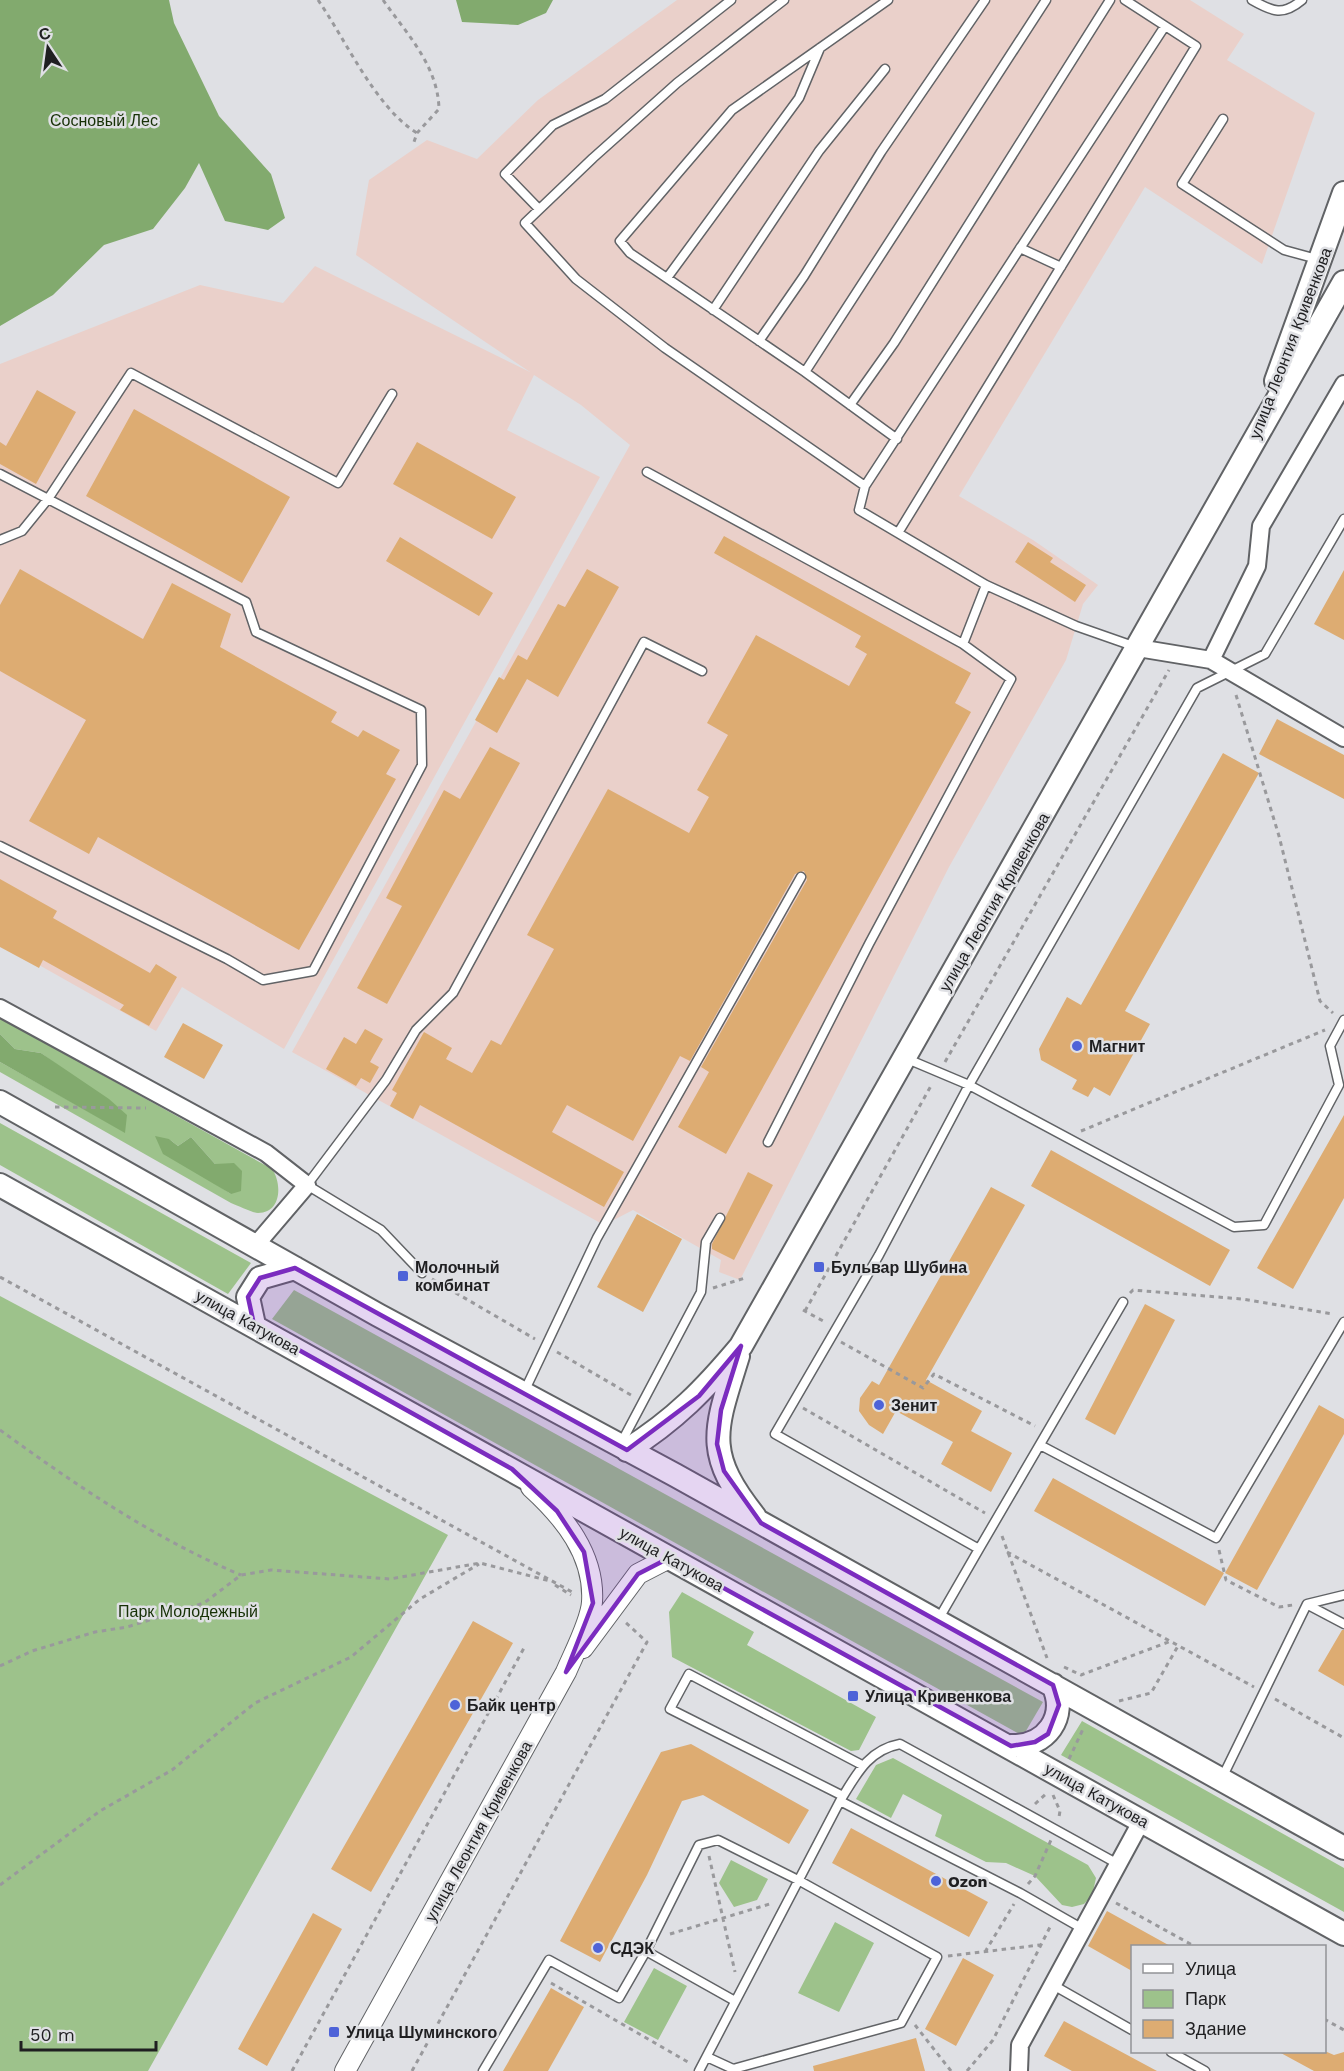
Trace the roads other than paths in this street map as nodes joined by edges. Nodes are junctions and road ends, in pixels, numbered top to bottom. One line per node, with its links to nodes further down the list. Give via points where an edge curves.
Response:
1 (730, 0): 15 (lane, via 605,99 552,124 505,174)
2 (784, 0): 15 (lane, via 677,83)
3 (888, 0): 11 (lane)
4 (985, 0): 22 (lane)
5 (1046, 0): 23 (lane)
6 (1110, 0): 26 (lane, via 894,343)
7 (1125, 0): 10 (lane)
8 (1252, 0): 9 (lane, via 1270,10 1289,10)
9 (1302, 0)
10 (1164, 26): 16 (lane); 18 (lane, via 1196,46)
11 (820, 48): 19 (lane, via 798,98); 19 (lane, via 732,110 620,241 630,253)
12 (885, 69): 21 (lane, via 819,151)
13 (1223, 119): 17 (lane, via 1182,184 1284,250)
14 (1344, 193): 17 (main road, улица Леонтия Кривенкова)
15 (539, 209): 31 (lane, via 525,223 576,279 665,348)
16 (1020, 248): 18 (lane); 27 (lane)
17 (1321, 261): 28 (main road, улица Леонтия Кривенкова)
18 (1060, 267): 34 (lane)
19 (667, 278): 21 (lane)
20 (1344, 282): 28 (main road, улица Леонтия Кривенкова)
21 (713, 310): 22 (lane)
22 (759, 341): 23 (lane)
23 (805, 372): 26 (lane)
24 (1344, 384): 39 (street, via 1261,526 1257,566)
25 (392, 394): 32 (lane, via 338,483 131,373)
26 (849, 405): 27 (lane)
27 (897, 439): 31 (lane)
28 (1247, 458): 38 (main road, улица Леонтия Кривенкова)
29 (647, 472): 37 (lane)
30 (0, 474): 32 (lane)
31 (865, 486): 34 (lane, via 859,510)
32 (48, 499): 35 (lane, via 22,531); 43 (lane, via 246,602 256,632 421,710 423,765 313,971 263,980)
33 (1344, 519): 41 (lane, via 1266,654)
34 (898, 533): 36 (lane)
35 (0, 540)
36 (986, 585): 37 (lane); 38 (lane, via 1076,626)
37 (963, 644): 50 (lane, via 1011,679)
38 (1138, 648): 39 (street); 47 (main road, улица Леонтия Кривенкова)
39 (1211, 660): 41 (street)
40 (702, 671): 52 (lane, via 644,642 453,993 416,1030 386,1080)
41 (1228, 673): 42 (street); 48 (lane, via 1197,688)
42 (1344, 738)
43 (0, 846)
44 (801, 877): 61 (lane, via 597,1238)
45 (0, 1008): 52 (street, via 266,1153)
46 (1344, 1021): 48 (lane, via 1330,1046 1339,1086 1264,1225 1234,1227)
47 (905, 1058): 48 (lane); 60 (main road, улица Леонтия Кривенкова)
48 (969, 1085): 66 (lane, via 879,1255 775,1434)
49 (0, 1102): 54 (main road)
50 (768, 1142)
51 (0, 1185): 59 (main road, улица Катукова)
52 (306, 1185): 54 (street); 56 (lane, via 381,1230)
53 (720, 1218): 63 (lane, via 706,1242 701,1292 643,1402)
54 (255, 1246): 55 (main road)
55 (295, 1268): 59 (main road, via 260,1278 248,1297); 61 (main road)
56 (422, 1273)
57 (1123, 1302): 62 (lane)
58 (1344, 1322): 62 (lane, via 1216,1538)
59 (254, 1325): 64 (main road, улица Катукова)
60 (741, 1346): 63 (main road, via 699,1396 654,1433); 65 (main road, via 722,1410 717,1444 724,1472)
61 (524, 1394): 63 (main road)
62 (1040, 1444): 66 (lane)
63 (624, 1447): 65 (main road)
64 (512, 1469): 67 (main road, улица Катукова); 70 (street, via 558,1511 584,1552)
65 (760, 1523): 71 (main road)
66 (979, 1549): 71 (lane)
67 (669, 1558): 70 (street, via 638,1574); 74 (main road, улица Катукова)
68 (1344, 1595): 69 (lane)
69 (1307, 1604): 72 (lane); 76 (lane)
70 (602, 1606): 91 (street, улица Леонтия Кривенкова)
71 (937, 1623): 73 (main road)
72 (1344, 1624)
73 (1053, 1685): 74 (main road, via 1059,1705 1057,1720 1048,1734 1035,1742); 76 (main road)
74 (1011, 1746): 78 (main road, улица Катукова)
75 (862, 1765): 77 (lane); 77 (lane, via 689,1674 670,1709); 80 (lane, via 883,1747 900,1744)
76 (1221, 1781): 79 (main road)
77 (842, 1798): 81 (lane); 82 (lane)
78 (1142, 1820): 80 (street); 83 (main road, улица Катукова)
79 (1344, 1848)
80 (1118, 1864): 82 (street)
81 (798, 1880): 84 (lane, via 718,1840 699,1845); 86 (lane); 89 (lane, via 937,1958 901,2023 733,2069)
82 (1083, 1929): 85 (street)
83 (1344, 1934)
84 (646, 1951): 86 (lane); 92 (lane, via 619,1998 549,1960)
85 (1053, 1985): 87 (lane); 93 (street, via 1020,2045)
86 (735, 2001): 89 (lane)
87 (1131, 2029)
88 (1173, 2053): 94 (lane)
89 (707, 2057): 90 (lane)
90 (700, 2070)
91 (345, 2071)
92 (483, 2071)
93 (1019, 2071)
94 (1205, 2071)

